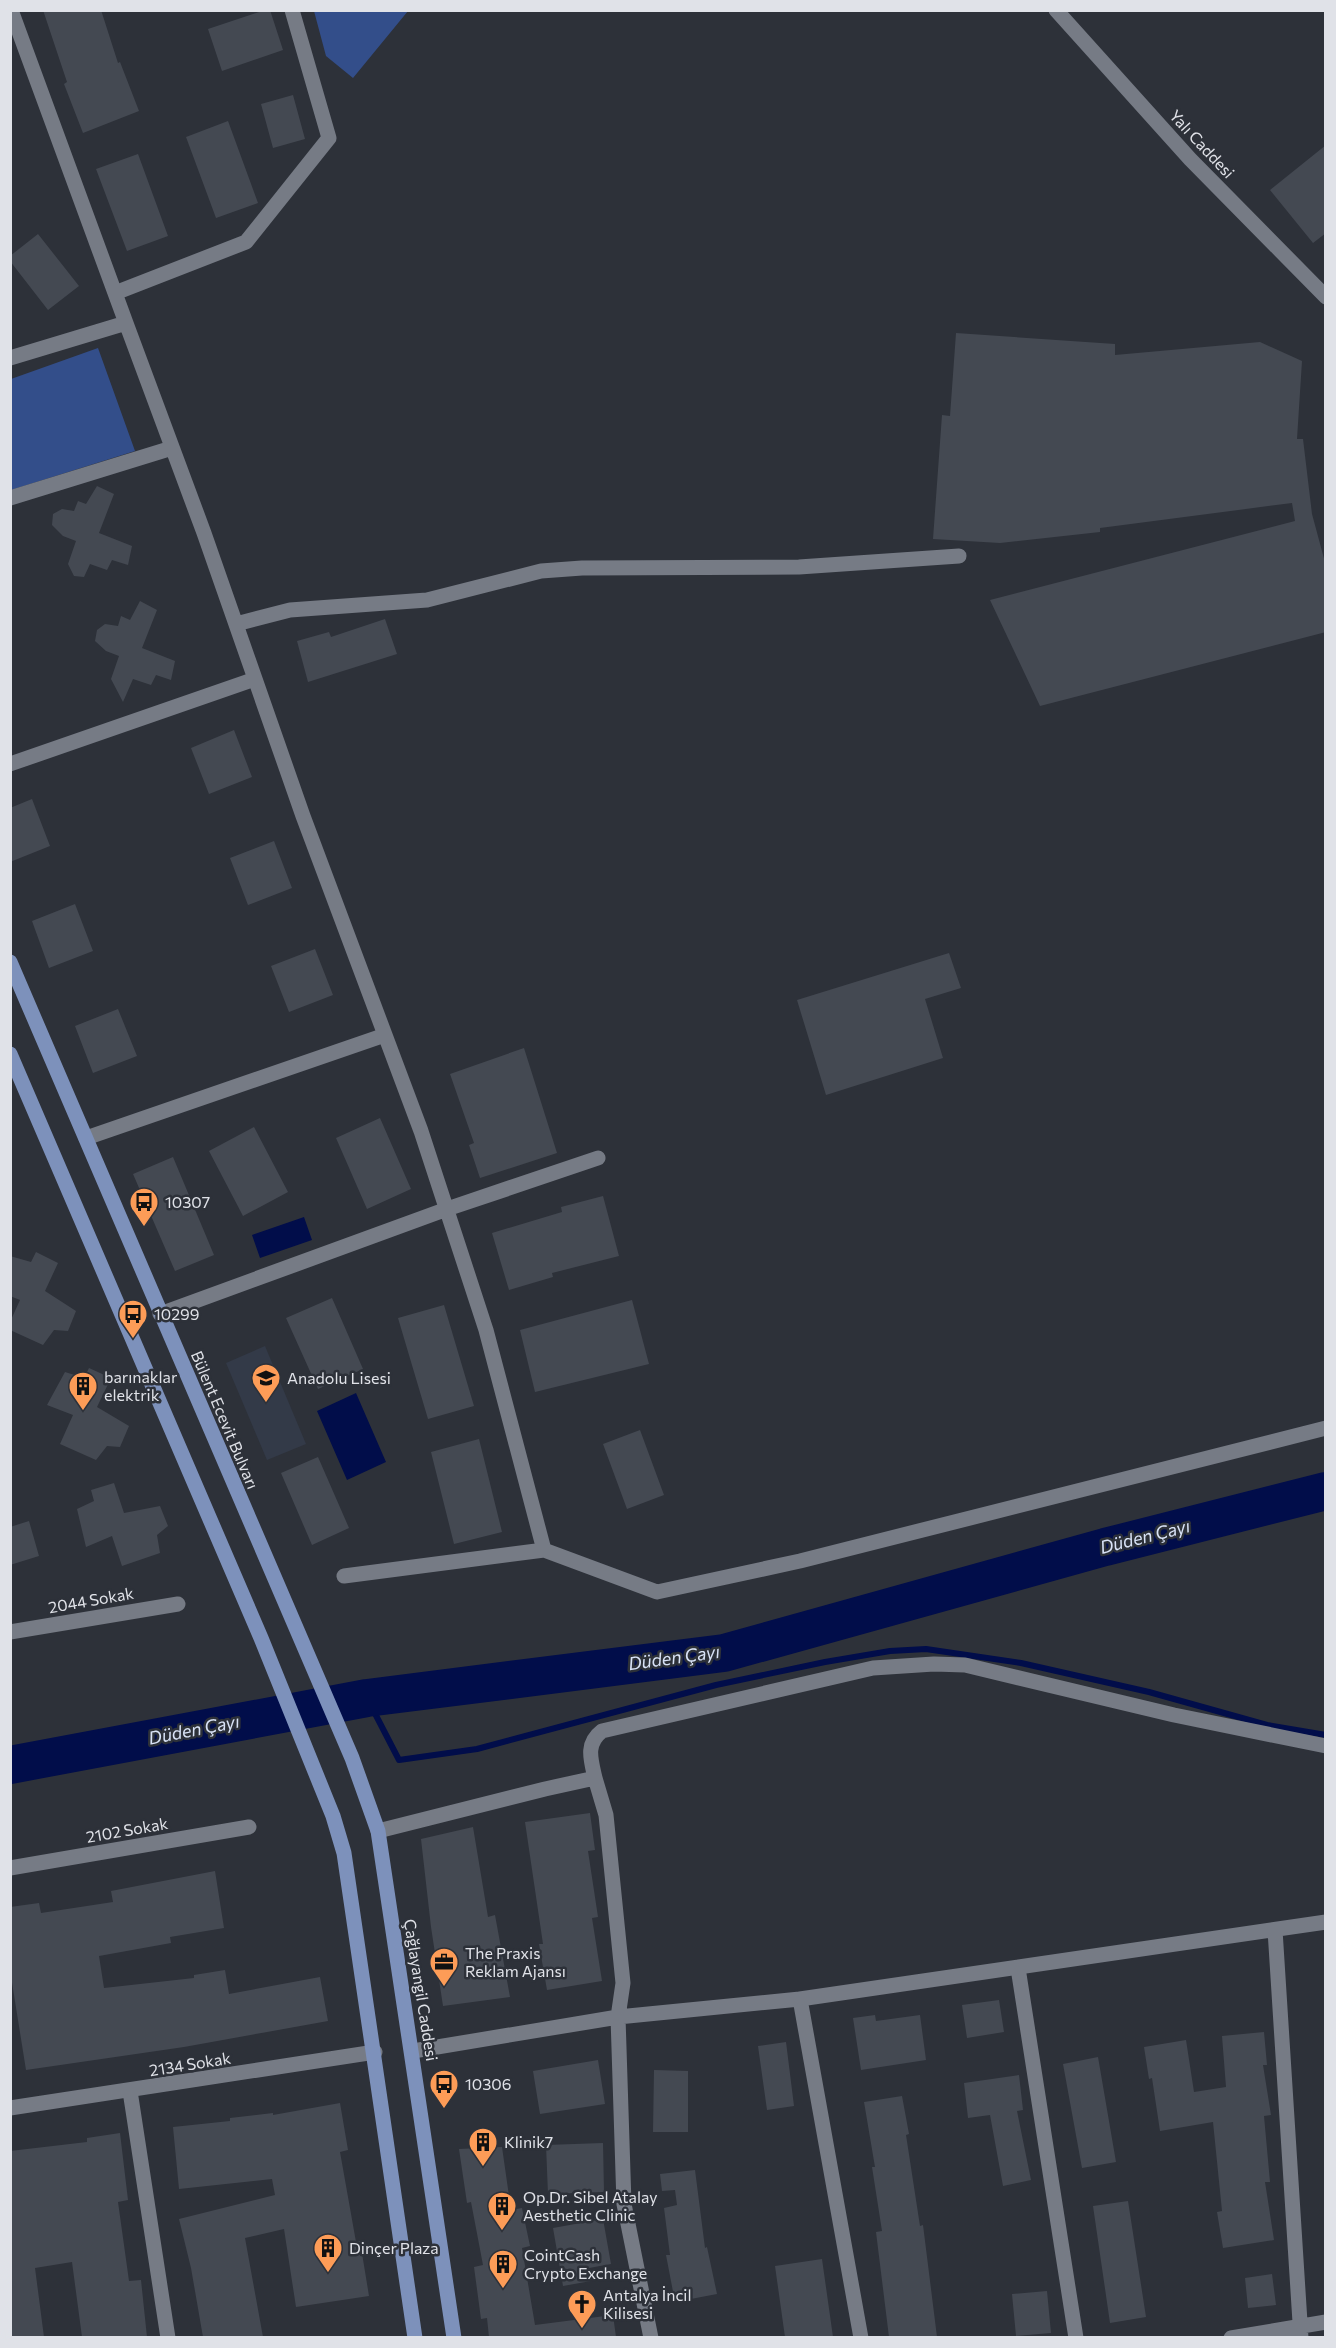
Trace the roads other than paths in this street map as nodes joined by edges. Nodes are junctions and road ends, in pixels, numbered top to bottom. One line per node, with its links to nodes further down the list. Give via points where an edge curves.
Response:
1 (11, 10): 4 (street)
2 (292, 10): 4 (street, via 328,138 246,242)
3 (1056, 10): 5 (street, Yalı Caddesi, via 1190,159)
4 (115, 293): 6 (street)
5 (1326, 297)
6 (126, 323): 7 (street); 8 (street)
7 (10, 358)
8 (172, 448): 9 (street); 11 (street)
9 (10, 498)
10 (959, 556): 11 (street, via 799,567 541,571 428,600 290,610)
11 (236, 624): 12 (street)
12 (255, 679): 13 (street); 15 (street)
13 (10, 764)
14 (10, 962): 17 (main road, Bülent Ecevit Bulvarı)
15 (384, 1035): 17 (street); 19 (street)
16 (10, 1054): 38 (main road, via 261,1638 333,1816 344,1853)
17 (86, 1138): 20 (main road, Bülent Ecevit Bulvarı)
18 (598, 1158): 19 (street)
19 (447, 1209): 20 (street); 22 (street, via 486,1330)
20 (160, 1314): 27 (main road, Bülent Ecevit Bulvarı)
21 (1326, 1428): 22 (street, via 800,1561 657,1592)
22 (544, 1550): 23 (street)
23 (344, 1576)
24 (178, 1604): 25 (street, 2044 Sokak)
25 (10, 1632)
26 (1326, 1746): 28 (street, via 1174,1715 965,1665 903,1665 873,1668 602,1731 594,1737 590,1751)
27 (352, 1758): 30 (main road, Çağlayangil Caddesi)
28 (595, 1778): 30 (street); 36 (street, via 606,1815 623,1983)
29 (249, 1827): 31 (street, 2102 Sokak)
30 (378, 1831): 37 (main road, Çağlayangil Caddesi)
31 (10, 1868)
32 (1326, 1922): 33 (street)
33 (1275, 1930): 34 (street); 42 (street)
34 (1018, 1968): 35 (street); 48 (street)
35 (801, 1999): 36 (street); 47 (street)
36 (618, 2017): 37 (street); 46 (street, via 624,2204)
37 (412, 2051): 45 (main road, Çağlayangil Caddesi)
38 (375, 2052): 39 (street, 2134 Sokak); 44 (main road)
39 (130, 2091): 40 (street, 2134 Sokak); 43 (street)
40 (10, 2108)
41 (1326, 2322): 42 (street)
42 (1301, 2332): 49 (street)
43 (168, 2337)
44 (415, 2337)
45 (454, 2337)
46 (651, 2337)
47 (861, 2337)
48 (1076, 2337)
49 (1232, 2337)

